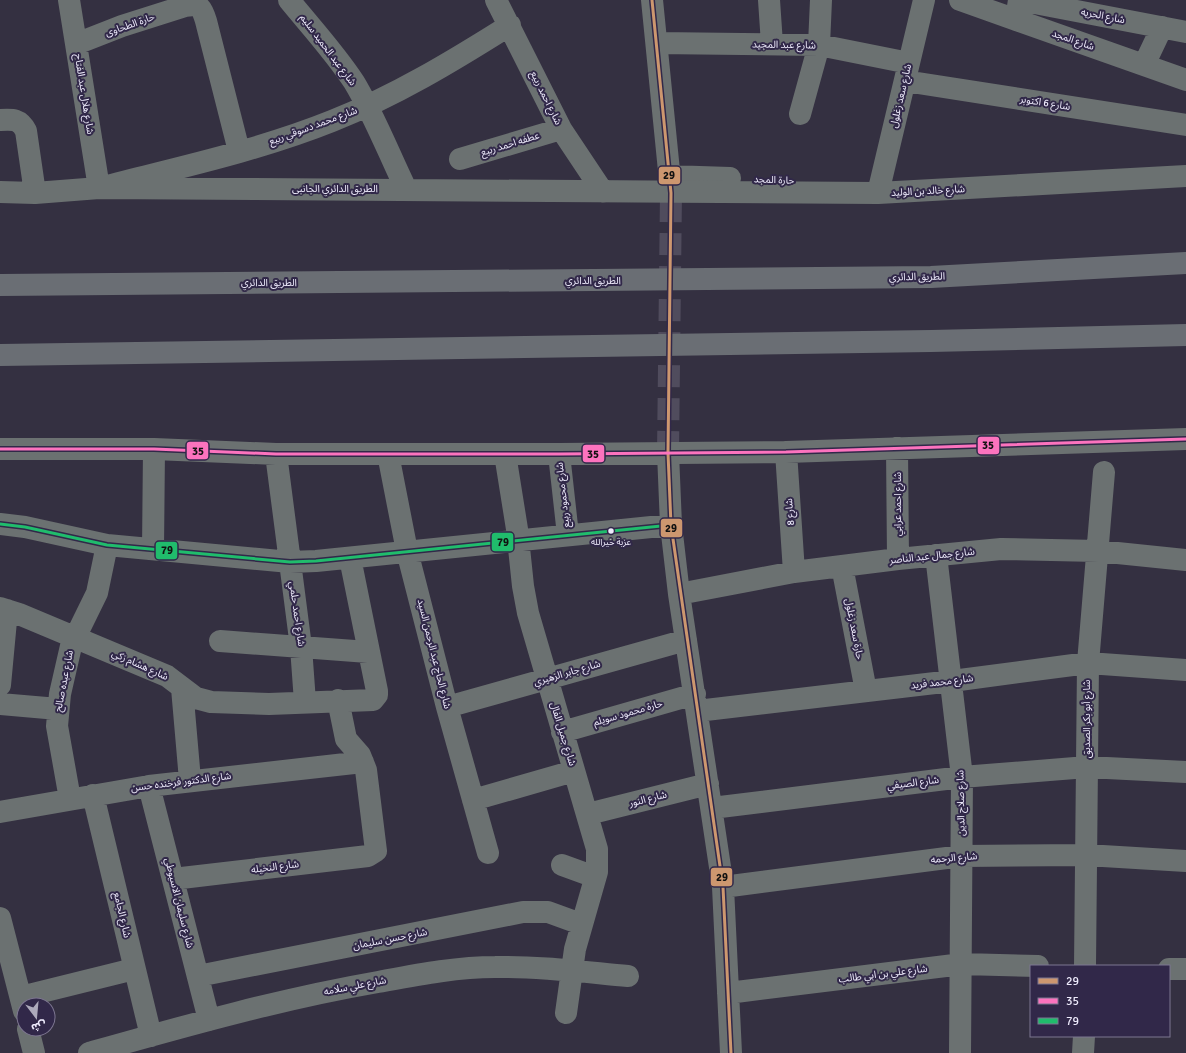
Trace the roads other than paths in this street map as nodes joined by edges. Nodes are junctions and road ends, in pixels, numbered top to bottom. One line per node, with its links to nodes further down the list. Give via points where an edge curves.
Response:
1 (69, 0): 14 (street, شارع هلال عبد الفتاح)
2 (289, 0): 20 (street, شارع عبد الحميد سليم, via 354,82)
3 (496, 0): 10 (street, شارع احمد ربيع)
4 (652, 0): 13 (street)
5 (769, 0): 15 (street)
6 (821, 0): 16 (street)
7 (924, 0): 18 (street, شارع سعد زغلول)
8 (960, 0): 9 (street, شارع المجد)
9 (1018, 10): 11 (street, شارع الحريه); 17 (street, شارع المجد)
10 (510, 25): 20 (street, شارع محمد دسوقي ربيع, via 440,68); 24 (street, شارع احمد ربيع)
11 (1162, 27): 12 (street, شارع الحريه); 17 (street)
12 (1186, 32)
13 (657, 43): 15 (street, شارع عبد المجيد); 28 (street)
14 (76, 44): 25 (street, حارة الطحاوى, via 185,6 199,5); 29 (street, شارع هلال عبد الفتاح)
15 (772, 44): 16 (street, شارع عبد المجيد)
16 (819, 45): 18 (street, شارع عبد المجيد); 21 (street)
17 (1144, 65): 19 (street, شارع المجد)
18 (907, 72): 23 (street, شارع 6 اكتوبر); 30 (street, شارع سعد زغلول)
19 (1186, 80)
20 (367, 106): 25 (street, شارع محمد دسوقي ربيع, via 331,122); 31 (street, شارع عبد الحميد سليم)
21 (800, 114)
22 (0, 120): 33 (street, via 15,119 23,124)
23 (1186, 125)
24 (561, 129): 26 (street, عطفه احمد ربيع); 34 (street, شارع احمد ربيع)
25 (239, 151): 29 (street, شارع محمد دسوقي ربيع)
26 (460, 159)
27 (1186, 176): 30 (street, شارع خالد بن الوليد)
28 (670, 184): 30 (street, شارع خالد بن الوليد); 34 (street, الطريق الدائري الجانبى)
29 (99, 188): 31 (street, الطريق الدائري الجانبى); 33 (street, الطريق الدائري الجانبى)
30 (879, 188)
31 (406, 189): 34 (street, الطريق الدائري الجانبى)
32 (0, 192): 33 (street, الطريق الدائري الجانبى)
33 (36, 192)
34 (603, 192)
35 (1186, 263): 36 (highway, الطريق الدائري, via 931,277)
36 (0, 285)
37 (1186, 335): 38 (highway)
38 (0, 355)
39 (1186, 440): 40 (street)
40 (897, 448): 43 (street); 60 (street, شارع احمد عرابي)
41 (0, 449): 42 (street)
42 (154, 449): 45 (street); 55 (street)
43 (786, 452): 44 (street); 64 (street, شارع 8)
44 (668, 453): 48 (street); 51 (street)
45 (276, 454): 46 (street); 62 (street, شارع احمد حلمي)
46 (388, 454): 47 (street); 56 (street, شارع الحاج عبد الرحمن السيد)
47 (505, 454): 48 (street); 53 (street, شارع جميل الفال)
48 (559, 454): 52 (street, شارع محمود ربيع)
49 (1104, 472): 57 (street, شارع أبو بكر الصديق)
50 (0, 524): 54 (street, via 25,527)
51 (671, 525): 52 (street); 65 (street)
52 (568, 535): 53 (street)
53 (518, 541): 56 (street); 74 (street, شارع جميل الفال, via 522,586)
54 (107, 546): 55 (street); 67 (street, شارع عبده صالح, via 97,593)
55 (153, 549): 62 (street)
56 (408, 551): 59 (street); 83 (street, شارع الحاج عبد الرحمن السيد)
57 (1098, 551): 58 (street, شارع جمال عبد الناصر, via 1002,549); 61 (street, شارع جمال عبد الناصر); 72 (street, شارع أبو بكر الصديق)
58 (936, 555): 60 (street, شارع جمال عبد الناصر); 75 (street, شارع صلاح الدين)
59 (350, 558): 62 (street); 71 (street)
60 (898, 559): 63 (street, شارع جمال عبد الناصر)
61 (1186, 560)
62 (290, 562): 70 (street, شارع احمد حلمي)
63 (842, 566): 64 (street, شارع جمال عبد الناصر); 78 (street, حارة سعد زغلول)
64 (794, 572): 65 (street, شارع جمال عبد الناصر)
65 (679, 594): 68 (street)
66 (4, 609): 67 (street, شارع هشام زكي); 76 (street)
67 (75, 636): 77 (street, شارع هشام زكي, via 168,676); 84 (street, شارع عبده صالح, via 66,660)
68 (686, 640): 74 (street, شارع جابر الزهيري); 81 (street)
69 (220, 641): 70 (street)
70 (301, 647): 71 (street); 80 (street, شارع احمد حلمي)
71 (368, 652): 79 (street, شارع هشام زكي, via 376,697 373,700)
72 (1088, 663): 73 (street, شارع محمد فريد); 75 (street, شارع محمد فريد); 87 (street, شارع أبو بكر الصديق)
73 (1186, 670)
74 (546, 679): 83 (street, شارع جابر الزهيري); 85 (street, شارع جميل الفال)
75 (952, 682): 78 (street, شارع محمد فريد); 90 (street, شارع صلاح الدين)
76 (0, 685)
77 (182, 688): 80 (street, شارع هشام زكي, via 196,698 210,702); 91 (street)
78 (866, 692): 81 (street, شارع محمد فريد)
79 (338, 700): 80 (street, شارع هشام زكي); 86 (street, via 346,739)
80 (305, 702)
81 (696, 702): 85 (street, حارة محمود سويلم); 92 (street)
82 (0, 704): 84 (street)
83 (447, 707): 96 (street, شارع الحاج عبد الرحمن السيد)
84 (58, 709): 95 (street, شارع عبده صالح, via 57,726)
85 (562, 732): 88 (street, شارع جميل الفال)
86 (363, 762): 91 (street, شارع الدكتور فرخنده حسن); 106 (street, شارع النخيله, via 376,851 368,856)
87 (1087, 767): 89 (street, شارع الصيفي); 90 (street, شارع الصيفي); 101 (street, شارع أبو بكر الصديق)
88 (574, 771): 96 (street); 99 (street, شارع جميل الفال)
89 (1186, 772)
90 (962, 777): 97 (street, شارع الصيفي); 102 (street, شارع صلاح الدين)
91 (190, 780): 93 (street, شارع الدكتور فرخنده حسن)
92 (708, 784): 97 (street); 99 (street, شارع النور)
93 (149, 786): 94 (street, شارع الدكتور فرخنده حسن); 106 (street, شارع سليمان الاسيوطي)
94 (93, 795): 95 (street, شارع الدكتور فرخنده حسن); 113 (street, شارع الجامع)
95 (70, 799): 98 (street, شارع الدكتور فرخنده حسن)
96 (473, 800): 100 (street, شارع الحاج عبد الرحمن السيد)
97 (712, 808): 107 (street)
98 (0, 812)
99 (588, 814): 105 (street, شارع جميل الفال, via 597,849)
100 (488, 853)
101 (1086, 855): 102 (street, شارع الرحمه); 103 (street, شارع الرحمه); 111 (street, شارع أبو بكر الصديق)
102 (962, 856): 107 (street, شارع الرحمه); 110 (street, شارع صلاح الدين)
103 (1186, 861)
104 (562, 865): 105 (street)
105 (595, 877): 109 (street, شارع جميل الفال)
106 (172, 879): 117 (street, شارع سليمان الاسيوطي)
107 (723, 887): 119 (street)
108 (0, 918): 120 (street)
109 (581, 924): 116 (street, شارع جميل الفال); 117 (street, شارع حسن سليمان, via 548,912 528,912)
110 (962, 964): 112 (street, شارع علي بن ابي طالب); 119 (street, شارع علي بن ابي طالب); 130 (street, شارع صلاح الدين)
111 (1085, 965)
112 (1030, 966)
113 (134, 969): 121 (street); 124 (street, شارع الجامع)
114 (1170, 969): 115 (street)
115 (1186, 969)
116 (572, 971): 118 (street, شارع علي سلامه); 122 (street, شارع جميل الفال); 123 (street, شارع علي سلامه, via 494,967 413,976 341,988)
117 (198, 976): 123 (street, شارع سليمان الاسيوطي)
118 (628, 976)
119 (728, 993): 129 (street)
120 (20, 997)
121 (44, 997)
122 (566, 1013)
123 (209, 1020): 124 (street, شارع علي سلامه)
124 (151, 1036): 128 (street, شارع علي سلامه)
125 (30, 1037): 127 (street)
126 (1084, 1037): 131 (street)
127 (34, 1053)
128 (90, 1053)
129 (731, 1053)
130 (960, 1053)
131 (1084, 1053)

